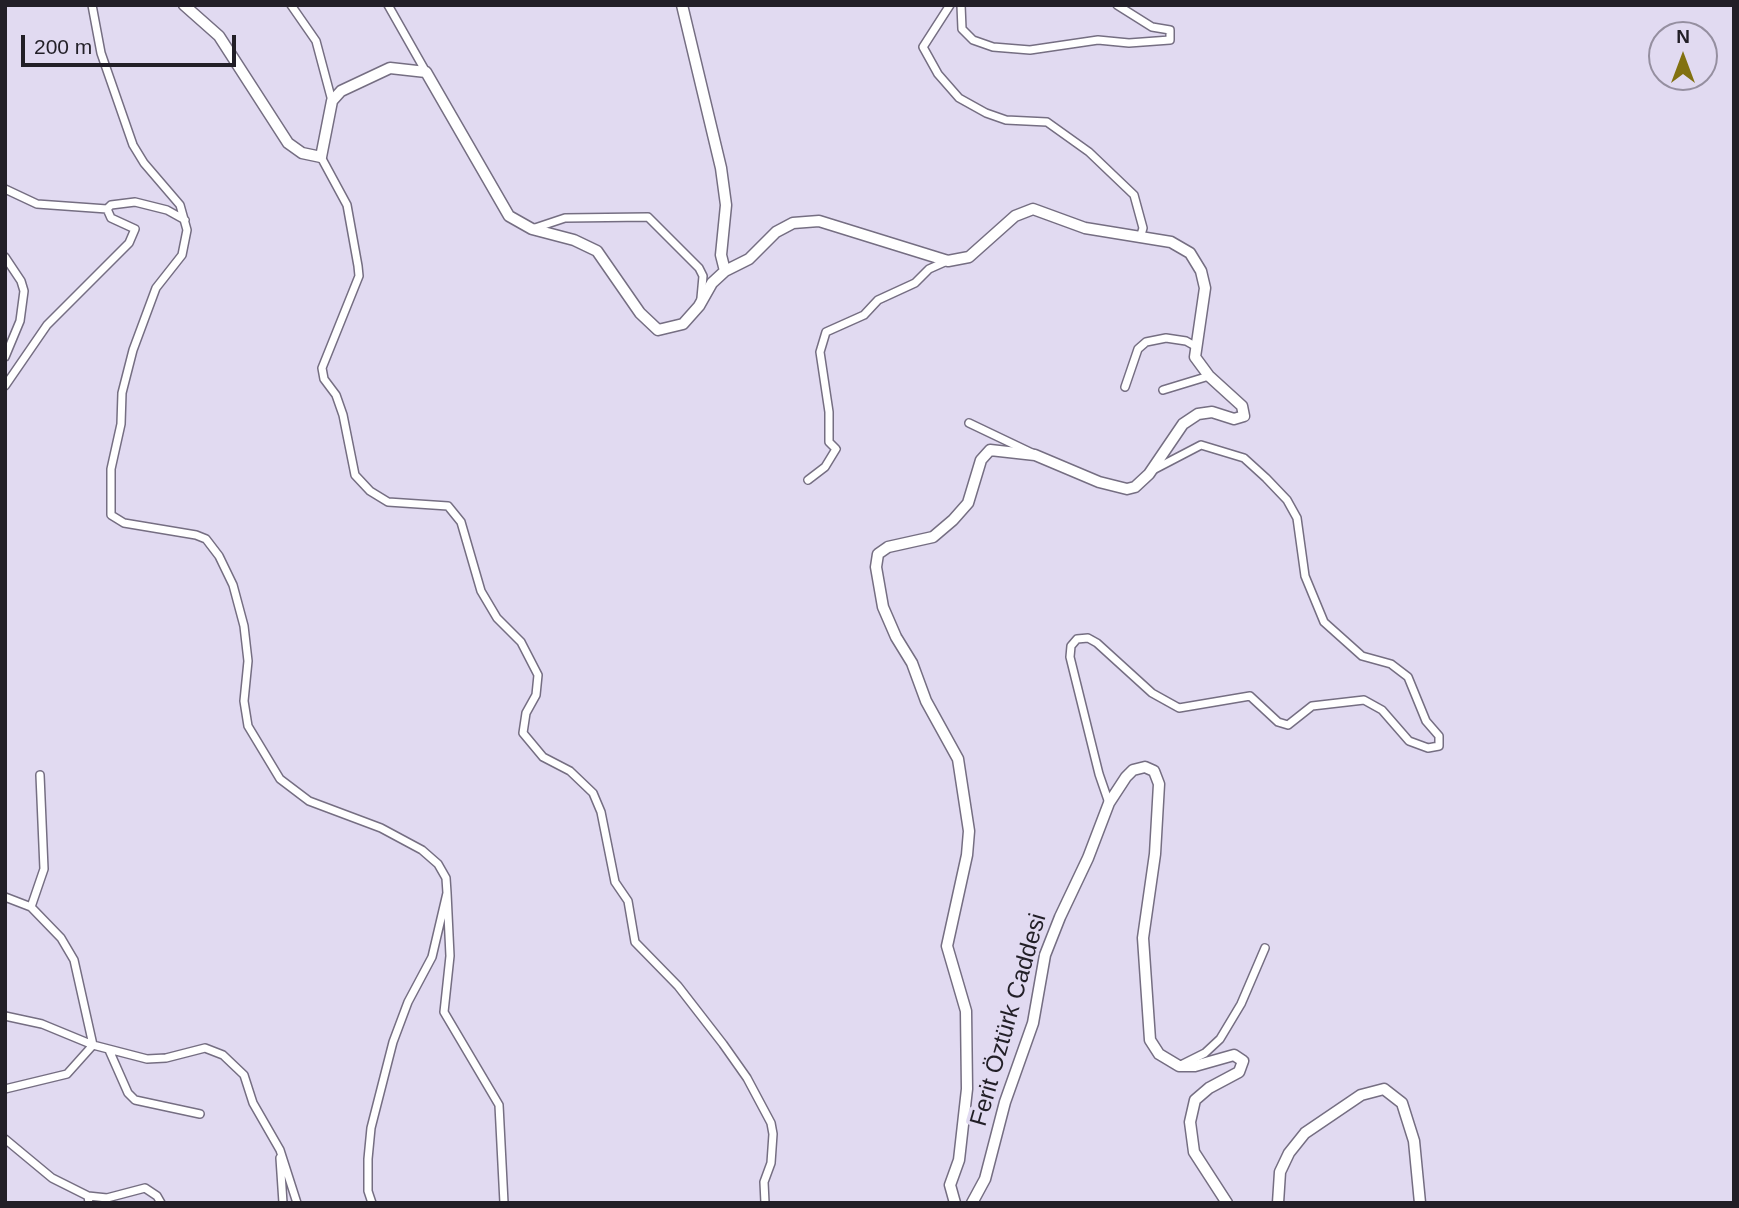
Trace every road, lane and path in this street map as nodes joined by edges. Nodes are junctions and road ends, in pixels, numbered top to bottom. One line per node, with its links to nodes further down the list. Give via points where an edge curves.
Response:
1 (92, 5): 14 (street, via 101,53 133,145 180,205)
2 (184, 5): 11 (main road, via 219,36 288,143 302,153)
3 (291, 5): 10 (street, via 316,41)
4 (388, 5): 9 (street)
5 (682, 5): 19 (main road, via 721,168 726,205 721,254)
6 (950, 5): 16 (street, via 923,47 938,74 959,98 986,113 1006,120 1047,122 1089,152 1135,195 1143,228)
7 (961, 5): 8 (street, via 962,29 973,40 993,47 1035,50 1098,40 1170,40 1170,30 1152,27)
8 (1117, 5)
9 (426, 72): 10 (main road, via 390,68 341,91); 15 (main road, via 502,206 509,216)
10 (332, 101): 11 (main road)
11 (321, 156): 51 (street, via 347,205 358,266 359,276 322,368 343,415 355,475 369,491 388,502 448,506 461,522 481,591 497,618 521,642 538,675 523,733 543,757 579,777 593,793 615,882 628,901 635,942 678,986 723,1044 771,1123)
12 (5, 190): 13 (street, via 37,204)
13 (107, 209): 14 (street, via 115,202 135,202 167,209); 24 (street, via 111,218 132,225 134,234 119,256 47,326)
14 (186, 220): 33 (street, via 184,250 153,295 122,393 111,469 111,515 124,523 206,539 229,575 243,620 248,726 276,775 304,799 381,828 426,853 444,873)
15 (532, 229): 20 (main road, via 597,251 640,313 658,330 683,324); 20 (street, via 565,218 648,217 699,268 704,286)
16 (1140, 238): 18 (main road, via 1085,228 1033,209 1015,216 969,257); 21 (main road, via 1171,242 1190,253 1201,271 1205,288)
17 (5, 257): 22 (street, via 24,291 20,321)
18 (948, 261): 19 (main road, via 819,221 793,223 776,232 748,259); 30 (street, via 878,300 864,315 826,332 820,352 829,442 836,449 825,467)
19 (724, 271): 20 (main road)
20 (699, 306)
21 (1195, 346): 23 (main road, Ferit Öztürk Caddesi, via 1195,357); 25 (street, via 1166,338 1146,342 1138,349)
22 (5, 357)
23 (1209, 376): 26 (street); 29 (main road, Ferit Öztürk Caddesi, via 1242,406 1244,415 1234,419 1212,412 1198,414 1183,424)
24 (5, 386)
25 (1125, 387)
26 (1163, 390)
27 (970, 423): 28 (street)
28 (1035, 455): 29 (main road, Ferit Öztürk Caddesi, via 1117,489 1135,487); 52 (main road, Ferit Öztürk Caddesi, via 990,450 981,460 968,503 953,520 927,539 882,550 877,559 883,607 931,712 958,758 969,831 947,946 966,1011 968,1089 959,1160 950,1185)
29 (1149, 474): 32 (street, via 1201,444 1244,458 1266,478 1297,517 1305,576 1324,622 1362,656 1391,663 1408,677 1426,721 1439,736 1439,746 1428,748 1409,741 1382,710 1364,701 1312,706 1288,725 1278,722 1250,696 1179,708 1152,693 1097,643 1077,639 1070,657)
30 (808, 480)
31 (40, 775): 35 (street, via 44,869)
32 (1109, 803): 40 (main road, Ferit Öztürk Caddesi, via 1133,770 1145,767 1154,771 1159,810 1143,938 1147,1023 1159,1054); 53 (main road, Ferit Öztürk Caddesi, via 1045,955 1033,1023 981,1191)
33 (447, 893): 49 (street, via 432,957 393,1042 371,1128 368,1191); 50 (street, via 450,956 444,1012 499,1105)
34 (5, 897): 35 (street)
35 (31, 907): 38 (street, via 61,938 74,960)
36 (1265, 948): 40 (street, via 1220,1039)
37 (5, 1016): 38 (street, via 52,1027)
38 (93, 1045): 39 (street); 41 (street, via 67,1074)
39 (109, 1049): 42 (street, via 135,1100); 44 (street, via 157,1059 205,1048 223,1055 244,1075 253,1103)
40 (1179, 1066): 54 (main road, via 1234,1055 1243,1061 1239,1072 1195,1100 1190,1122 1194,1152)
41 (5, 1089)
42 (200, 1114)
43 (5, 1139): 45 (street, via 52,1178)
44 (280, 1150): 47 (street); 48 (street)
45 (89, 1199): 46 (street, via 145,1188)
46 (161, 1203)
47 (283, 1203)
48 (297, 1203)
49 (372, 1203)
50 (504, 1203)
51 (765, 1203)
52 (955, 1203)
53 (972, 1203)
54 (1227, 1203)
55 (1278, 1203): 56 (main road, via 1280,1172 1305,1133 1361,1095 1384,1089 1402,1103 1414,1141)
56 (1420, 1203)

